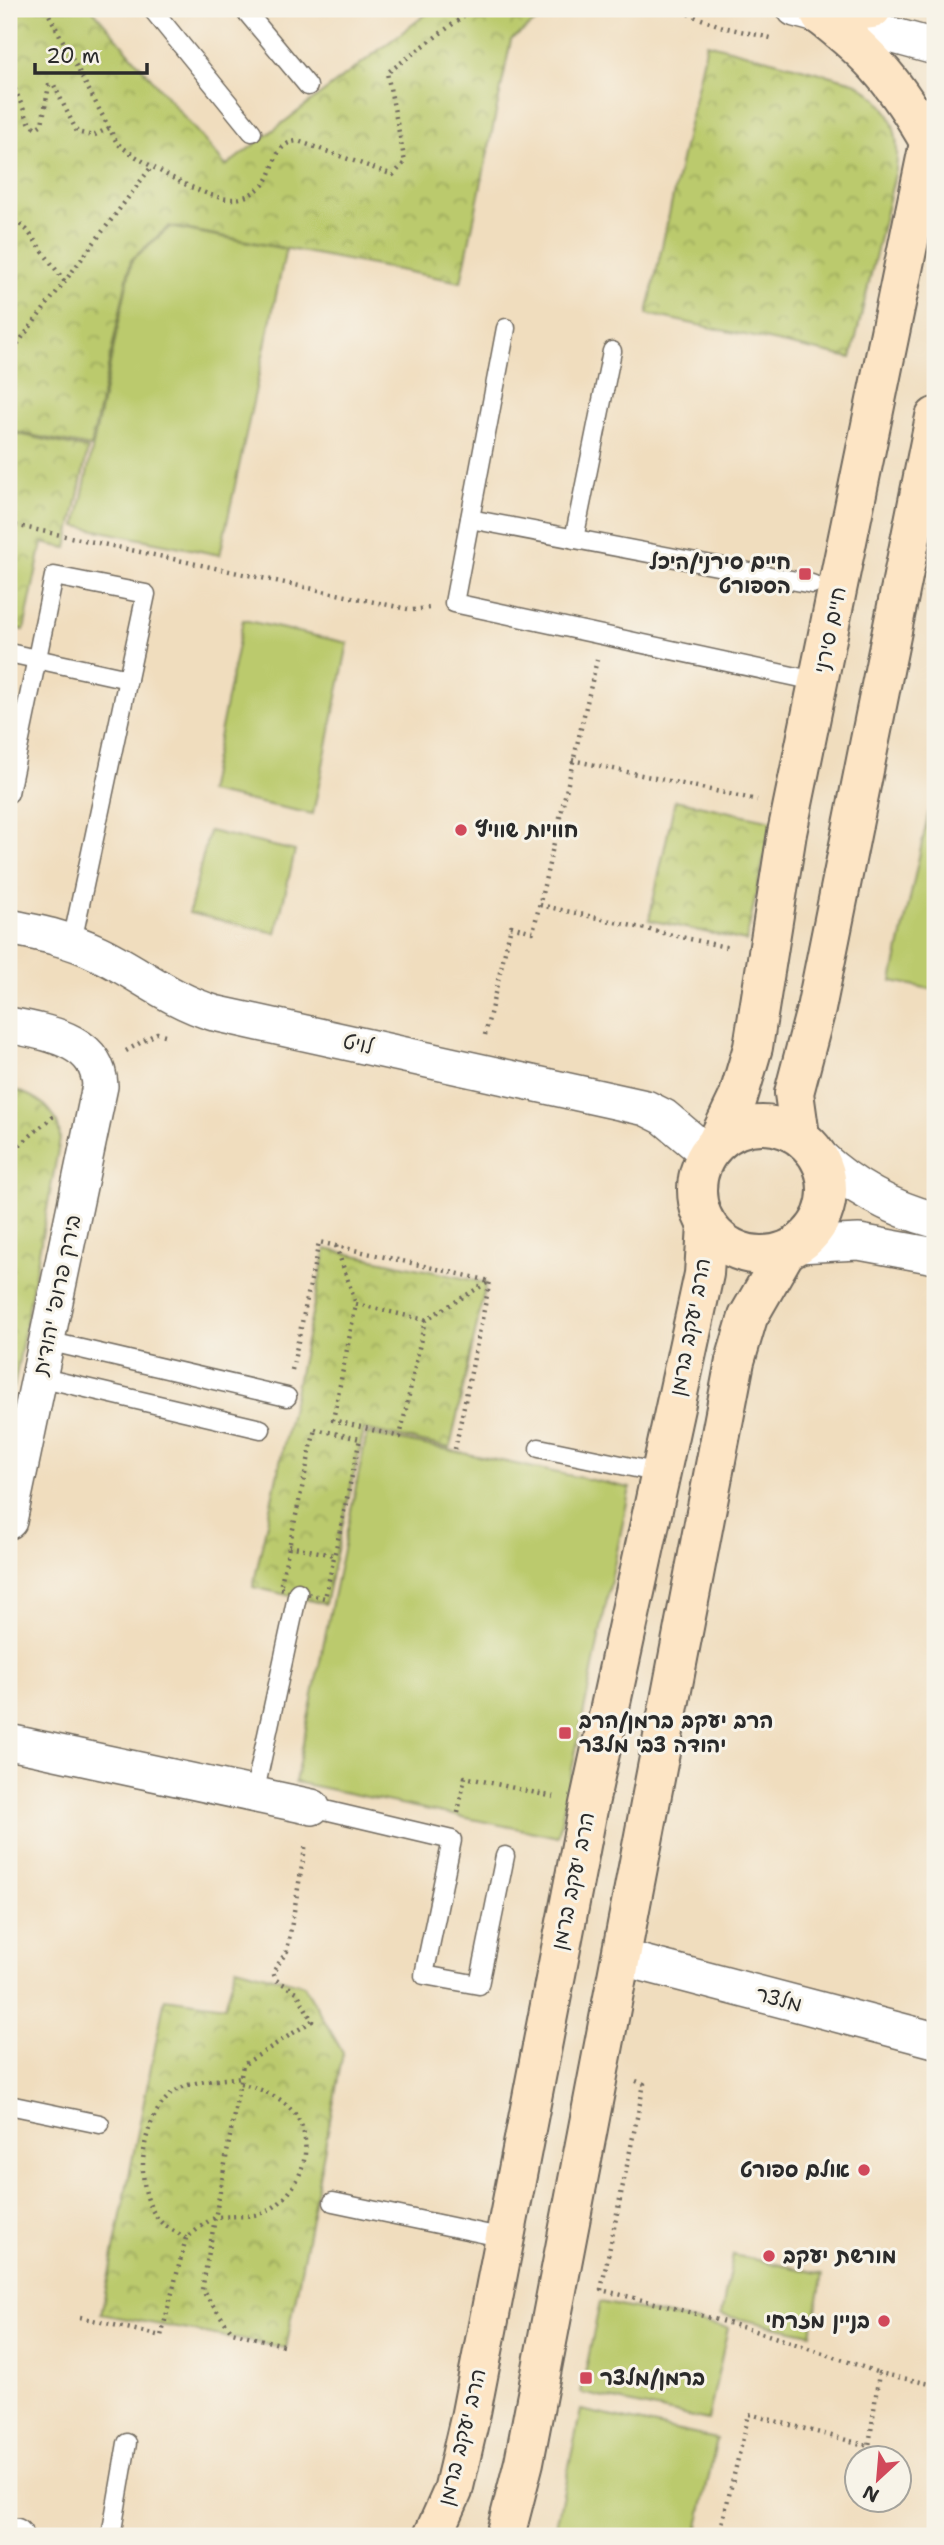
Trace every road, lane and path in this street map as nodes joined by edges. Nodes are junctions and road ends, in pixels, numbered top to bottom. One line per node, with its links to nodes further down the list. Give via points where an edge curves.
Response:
1 (152, 9): 10 (lane)
2 (244, 9): 7 (lane)
3 (872, 9): 4 (street)
4 (808, 12): 5 (street); 9 (street, via 862,47)
5 (935, 47)
6 (9, 76): 8 (path, via 36,128 42,124 49,85 54,85 77,132 93,136)
7 (308, 86)
8 (110, 128)
9 (932, 128): 27 (street, חיים סירני)
10 (252, 132)
11 (153, 166): 13 (path)
12 (9, 216): 13 (path, via 27,230)
13 (65, 282): 16 (path)
14 (506, 328): 18 (lane)
15 (612, 351): 20 (lane)
16 (9, 355)
17 (935, 417): 37 (street, via 816,1009 794,1093)
18 (470, 519): 20 (lane); 22 (lane)
19 (9, 524): 22 (path, via 412,610)
20 (574, 539): 21 (lane)
21 (812, 584)
22 (454, 603): 23 (lane)
23 (604, 634): 27 (lane); 28 (path)
24 (9, 653): 25 (lane)
25 (36, 659): 26 (lane); 26 (lane, via 54,576 146,594); 29 (lane)
26 (128, 679): 33 (lane)
27 (820, 682): 30 (street, חיים סירני)
28 (572, 760): 30 (path); 31 (path)
29 (9, 793)
30 (793, 807): 34 (street, חיים סירני)
31 (540, 905): 34 (path); 36 (path, via 533,932 511,926)
32 (9, 927): 33 (street, לויט)
33 (72, 942): 36 (street, לויט, via 200,1009)
34 (766, 956): 38 (street, חיים סירני, via 746,1076)
35 (9, 1025): 47 (street, בירק פרופ' יהודית, via 76,1045 98,1068 99,1096)
36 (476, 1070): 38 (street, לויט, via 646,1108)
37 (809, 1146): 38 (street, via 787,1129 757,1125 742,1127); 39 (street, via 851,1185); 42 (street, via 826,1173 825,1208 814,1229)
38 (712, 1147): 40 (street, via 696,1181)
39 (935, 1220)
40 (706, 1225): 42 (street, via 733,1249 768,1255); 53 (street, הרב יעקב ברמן, via 704,1274)
41 (335, 1245): 44 (path); 45 (path); 49 (path, via 319,1242)
42 (792, 1248): 43 (street, via 859,1242); 64 (street, via 748,1317 735,1361)
43 (935, 1256)
44 (490, 1281): 46 (path); 52 (path)
45 (356, 1304): 46 (path); 46 (path, via 332,1420 400,1437)
46 (425, 1320)
47 (47, 1341): 48 (street, בירק פרופ' יהודית); 49 (lane)
48 (39, 1377): 50 (lane); 54 (street, בירק פרופ' יהודית)
49 (286, 1396)
50 (261, 1429)
51 (539, 1448): 53 (lane)
52 (455, 1449)
53 (660, 1473): 60 (street, הרב יעקב ברמן)
54 (9, 1521)
55 (289, 1546): 56 (path); 56 (path, via 314,1430 326,1432 360,1439); 57 (path, via 280,1588)
56 (334, 1555): 57 (path, via 325,1598)
57 (298, 1592): 59 (lane)
58 (9, 1742): 59 (street)
59 (254, 1795): 61 (street)
60 (589, 1804): 62 (path, via 465,1777); 73 (street, הרב יעקב ברמן)
61 (312, 1807): 62 (lane); 67 (path, via 287,1951 274,1972 276,1980 296,1992 312,2021 243,2065)
62 (452, 1840): 63 (lane, via 424,1975 480,1985)
63 (505, 1856)
64 (623, 1958): 65 (street, מלצר); 66 (street)
65 (935, 2040)
66 (599, 2071): 76 (path, via 644,2084 601,2290 804,2344); 83 (street, via 524,2462)
67 (240, 2080): 71 (path); 71 (path, via 290,2108 301,2125 305,2156 296,2182 272,2208 254,2216); 72 (path, via 182,2087 159,2107 145,2134 148,2200 159,2221)
68 (9, 2105): 69 (lane)
69 (100, 2124)
70 (333, 2202): 73 (lane)
71 (215, 2217): 72 (path); 75 (path, via 202,2290 232,2332)
72 (186, 2238): 74 (path, via 161,2336)
73 (505, 2238): 82 (street, הרב יעקב ברמן, via 453,2491)
74 (80, 2317)
75 (282, 2344)
76 (879, 2373): 77 (path); 84 (path, via 869,2446 749,2414)
77 (935, 2385)
78 (127, 2443): 81 (lane)
79 (9, 2535): 80 (street)
80 (15, 2536)
81 (111, 2536)
82 (433, 2536)
83 (505, 2536)
84 (719, 2536)

